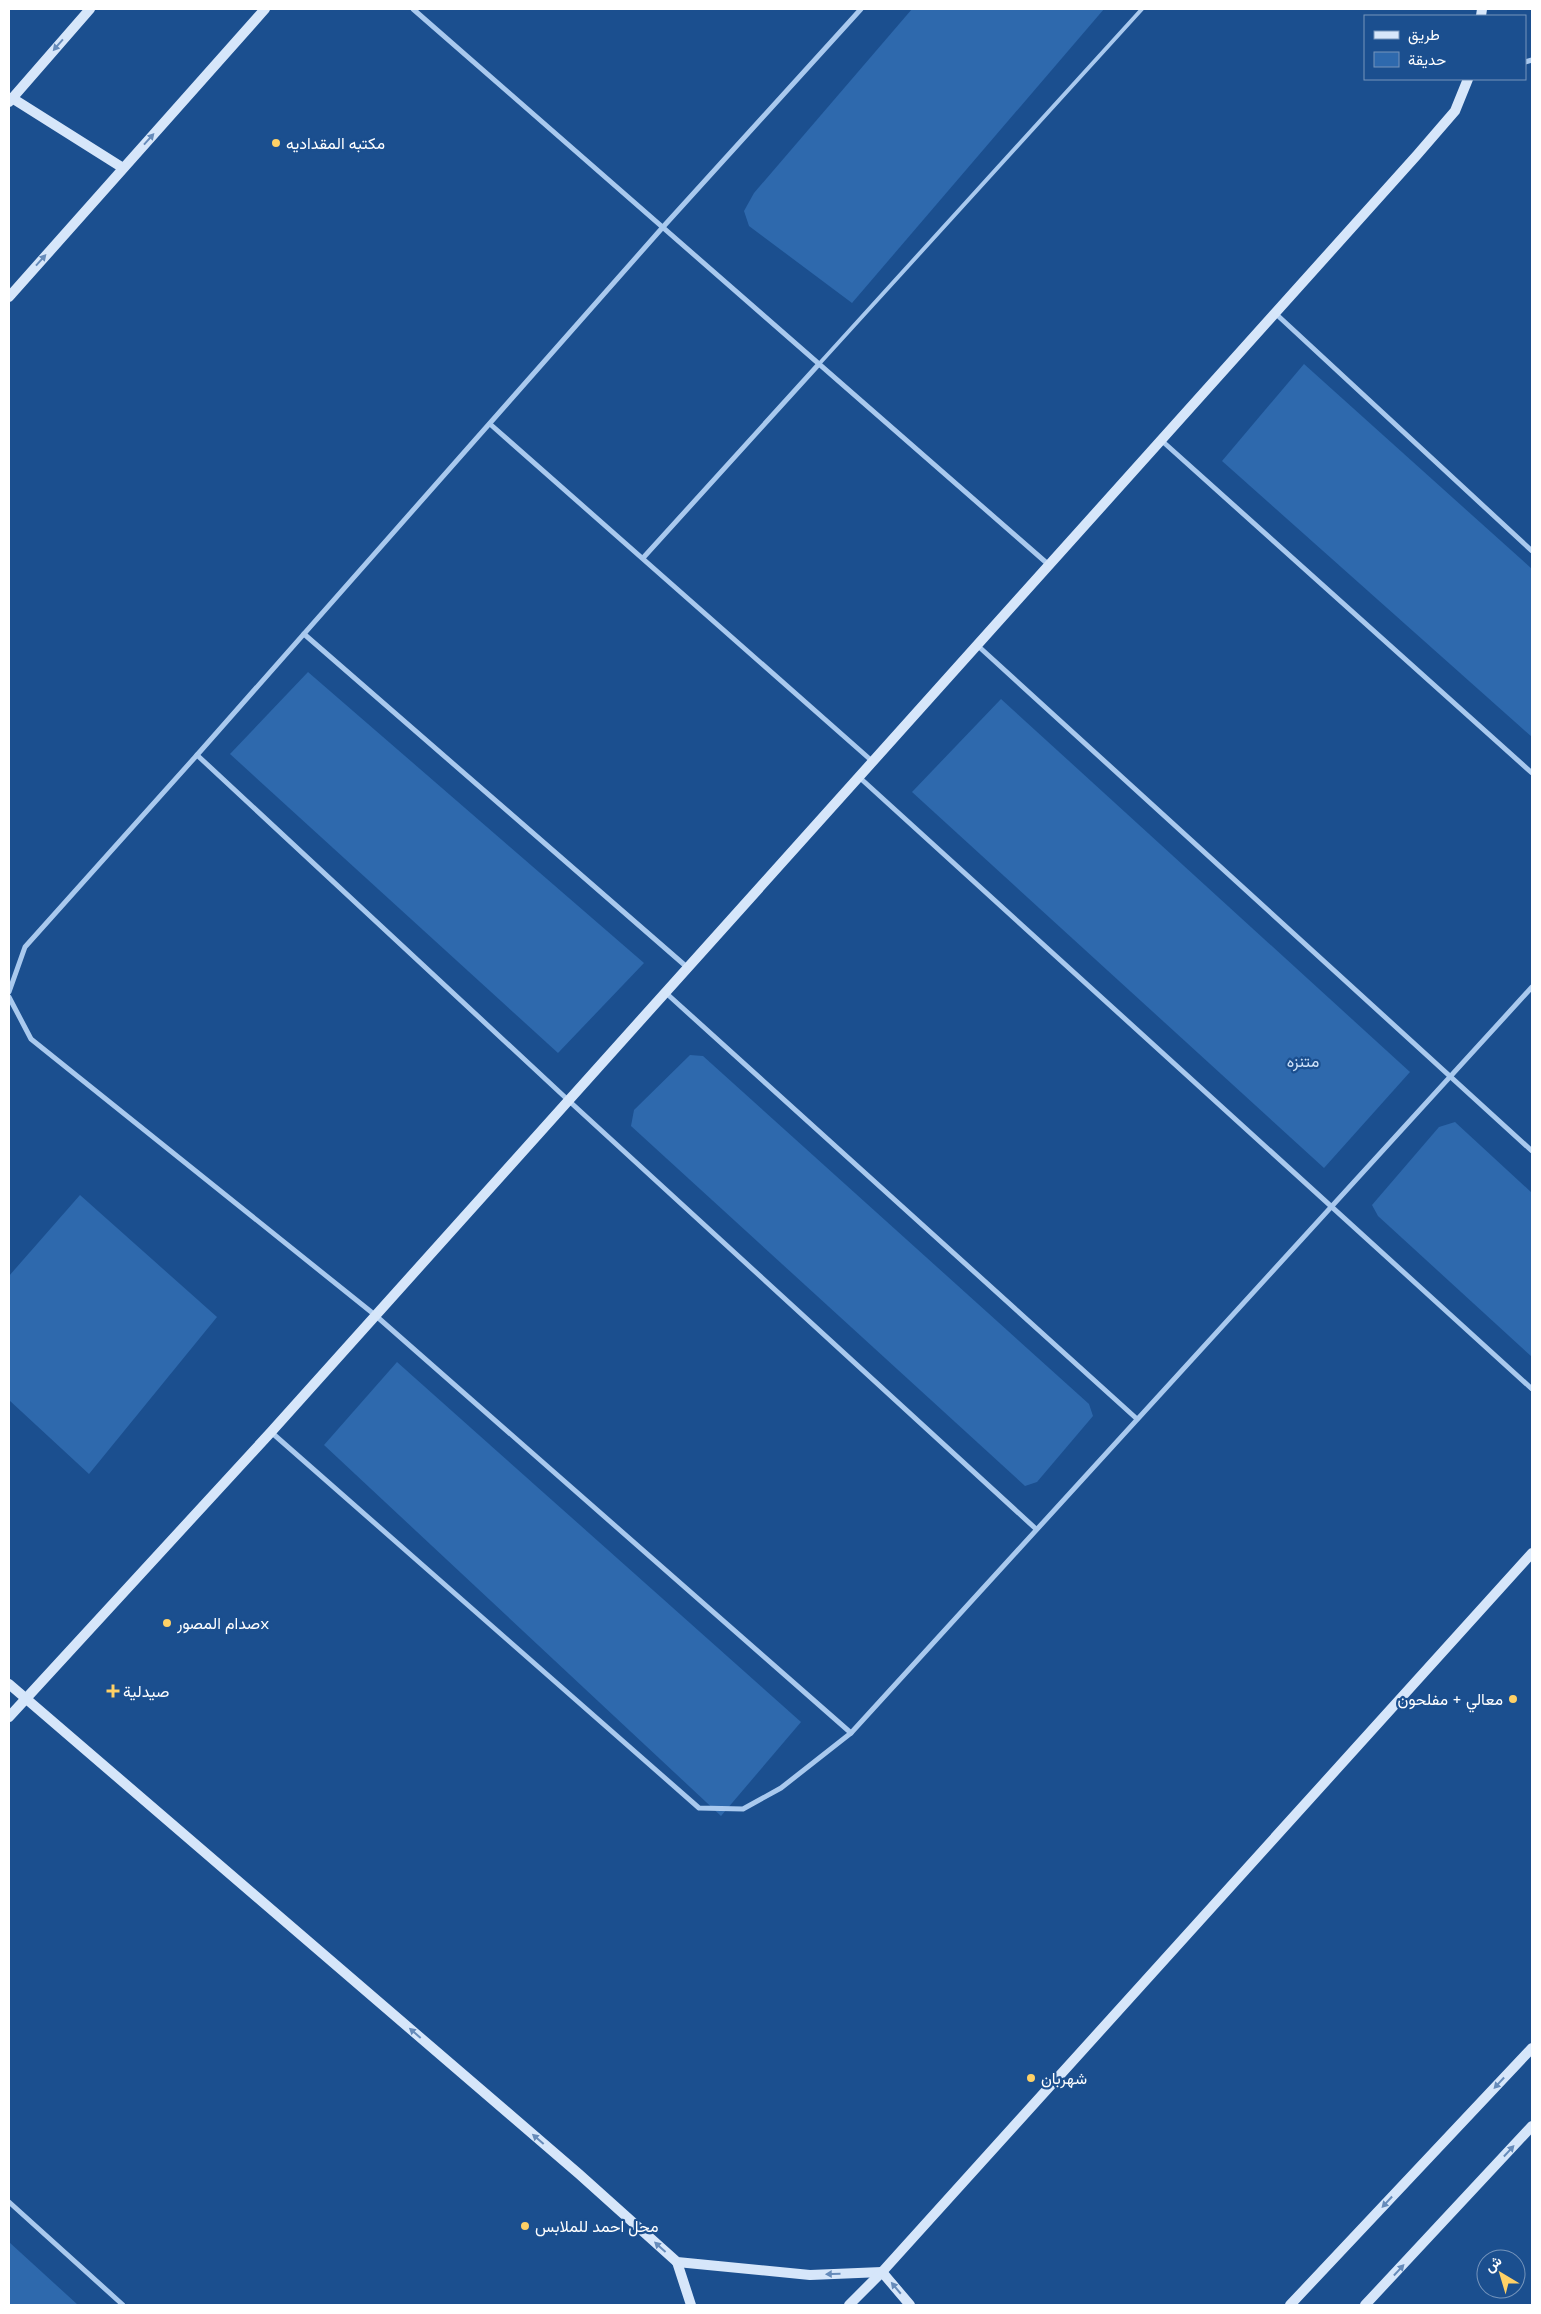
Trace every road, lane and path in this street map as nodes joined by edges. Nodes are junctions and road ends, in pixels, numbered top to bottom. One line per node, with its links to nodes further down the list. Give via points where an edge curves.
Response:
1 (90, 9): 7 (street, one-way to 7)
2 (264, 9): 8 (street, one-way to 2)
3 (413, 9): 9 (street)
4 (861, 9): 9 (street)
5 (1142, 9): 12 (lane)
6 (1468, 80): 11 (street, via 1455,111)
7 (11, 100): 8 (street)
8 (123, 168): 10 (street, one-way to 8)
9 (663, 227): 12 (street); 13 (street)
10 (9, 297)
11 (1275, 313): 14 (street); 15 (street)
12 (819, 364): 16 (street); 17 (street)
13 (490, 424): 16 (street); 18 (street)
14 (1161, 439): 17 (street); 22 (street)
15 (1532, 551)
16 (642, 558): 21 (street)
17 (1049, 565): 19 (street)
18 (304, 634): 20 (street); 24 (street)
19 (977, 645): 21 (street); 29 (street)
20 (198, 755): 26 (street, via 25,947); 30 (street)
21 (872, 761): 23 (street)
22 (1532, 773)
23 (858, 776): 24 (street); 32 (street)
24 (688, 968): 27 (street)
25 (1532, 987): 29 (street)
26 (9, 992)
27 (666, 993): 30 (street); 35 (street)
28 (9, 997): 33 (street, via 31,1040)
29 (1449, 1076): 31 (street); 32 (street)
30 (568, 1100): 33 (street); 37 (street)
31 (1532, 1151)
32 (1332, 1207): 34 (street); 35 (street)
33 (375, 1315): 36 (street); 42 (street)
34 (1532, 1388)
35 (1137, 1419): 37 (street)
36 (272, 1432): 40 (street); 42 (street, via 699,1808 743,1809 781,1788)
37 (1036, 1529): 42 (street)
38 (1532, 1553): 47 (street)
39 (9, 1684): 40 (street)
40 (26, 1699): 41 (street); 46 (street, one-way to 40)
41 (9, 1717)
42 (851, 1734)
43 (1532, 2048): 52 (street, one-way to 52)
44 (1532, 2126): 53 (street, one-way to 44)
45 (9, 2202): 48 (street)
46 (677, 2262): 47 (street, one-way to 46, via 784,2274); 49 (street)
47 (882, 2272): 50 (street); 51 (street, one-way to 47)
48 (123, 2305)
49 (690, 2305)
50 (849, 2305)
51 (910, 2305)
52 (1290, 2305)
53 (1365, 2305)

